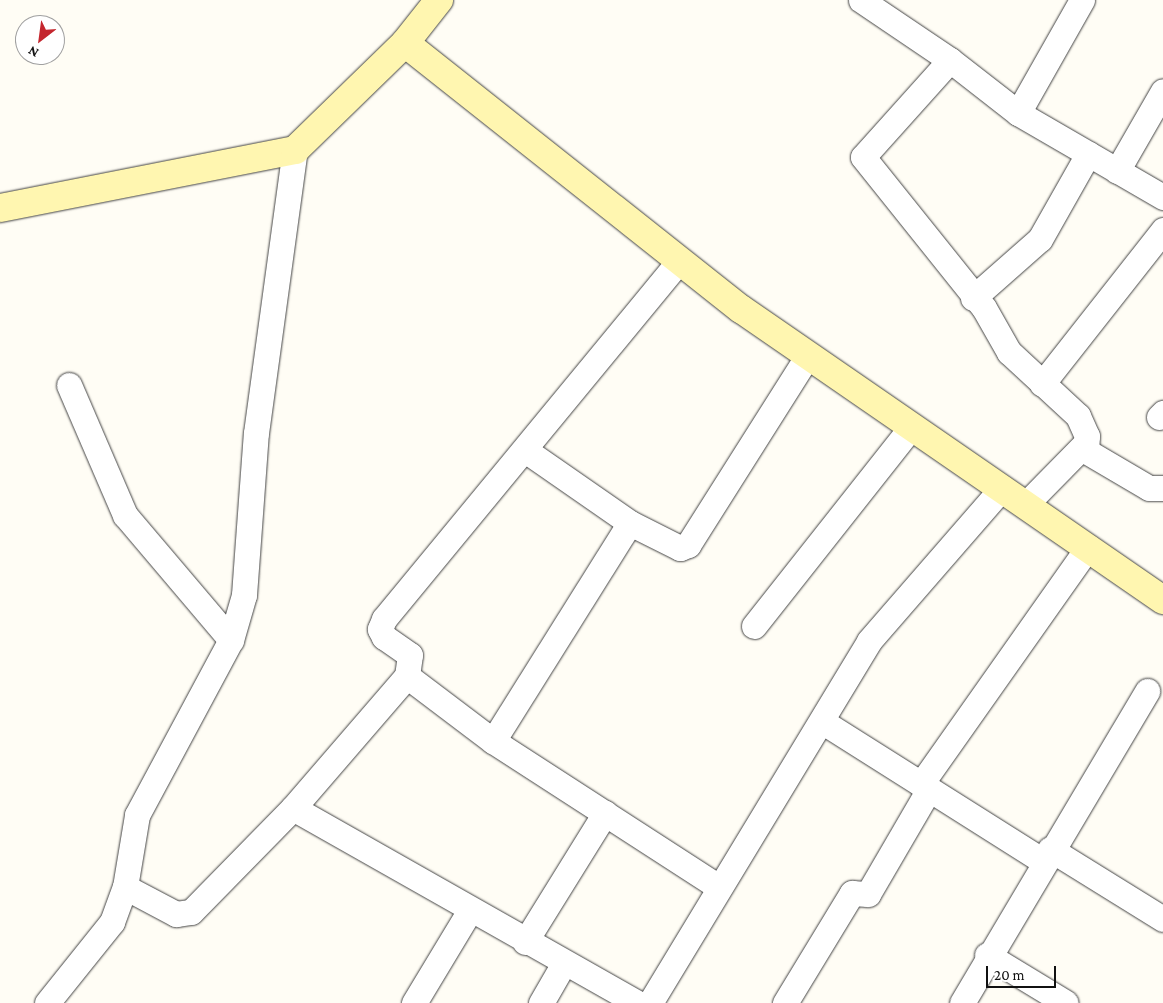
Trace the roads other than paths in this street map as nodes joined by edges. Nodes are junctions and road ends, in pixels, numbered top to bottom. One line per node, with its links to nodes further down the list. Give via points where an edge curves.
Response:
1 (439, 0): 4 (street)
2 (861, 0): 5 (street)
3 (1082, 0): 7 (street)
4 (405, 43): 8 (street); 14 (street)
5 (950, 60): 7 (street); 15 (street, via 863,157)
6 (1163, 91): 10 (street)
7 (1018, 113): 9 (street)
8 (294, 150): 12 (street); 29 (street, via 256,432 244,595)
9 (1088, 154): 10 (street); 15 (street, via 1052,225)
10 (1117, 171): 11 (street)
11 (1163, 197)
12 (0, 208)
13 (1163, 230): 17 (street)
14 (680, 260): 16 (street); 21 (street)
15 (973, 298): 17 (street, via 1009,352)
16 (808, 355): 19 (street); 25 (street, via 688,545 680,548)
17 (1042, 384): 20 (street, via 1078,416 1087,436)
18 (69, 385): 29 (street, via 125,515)
19 (912, 426): 22 (street); 28 (street)
20 (1084, 445): 23 (street, via 1086,451 1149,488); 24 (street)
21 (525, 450): 25 (street); 30 (street, via 384,619 380,629 384,636 410,655)
22 (1002, 488): 24 (street); 32 (street, via 869,641)
23 (1163, 488)
24 (1026, 504): 26 (street)
25 (630, 523): 33 (street)
26 (1088, 547): 27 (street); 34 (street)
27 (1163, 600)
28 (754, 626)
29 (231, 640): 39 (street, via 137,816)
30 (407, 676): 33 (street); 35 (street)
31 (1146, 691): 37 (street)
32 (823, 722): 34 (street); 38 (street)
33 (494, 741): 36 (street)
34 (925, 786): 37 (street); 50 (street, via 868,894 852,893)
35 (293, 808): 39 (street, via 191,912 176,914); 40 (street)
36 (605, 813): 38 (street); 42 (street)
37 (1046, 855): 41 (street); 43 (street)
38 (717, 886): 49 (street)
39 (125, 887): 45 (street, via 112,922)
40 (470, 910): 42 (street); 46 (street)
41 (1163, 918)
42 (525, 942): 44 (street)
43 (987, 955): 51 (street); 52 (street)
44 (564, 963): 47 (street); 48 (street)
45 (47, 1003)
46 (414, 1003)
47 (541, 1003)
48 (637, 1003)
49 (650, 1003)
50 (785, 1003)
51 (962, 1003)
52 (1066, 1003)

